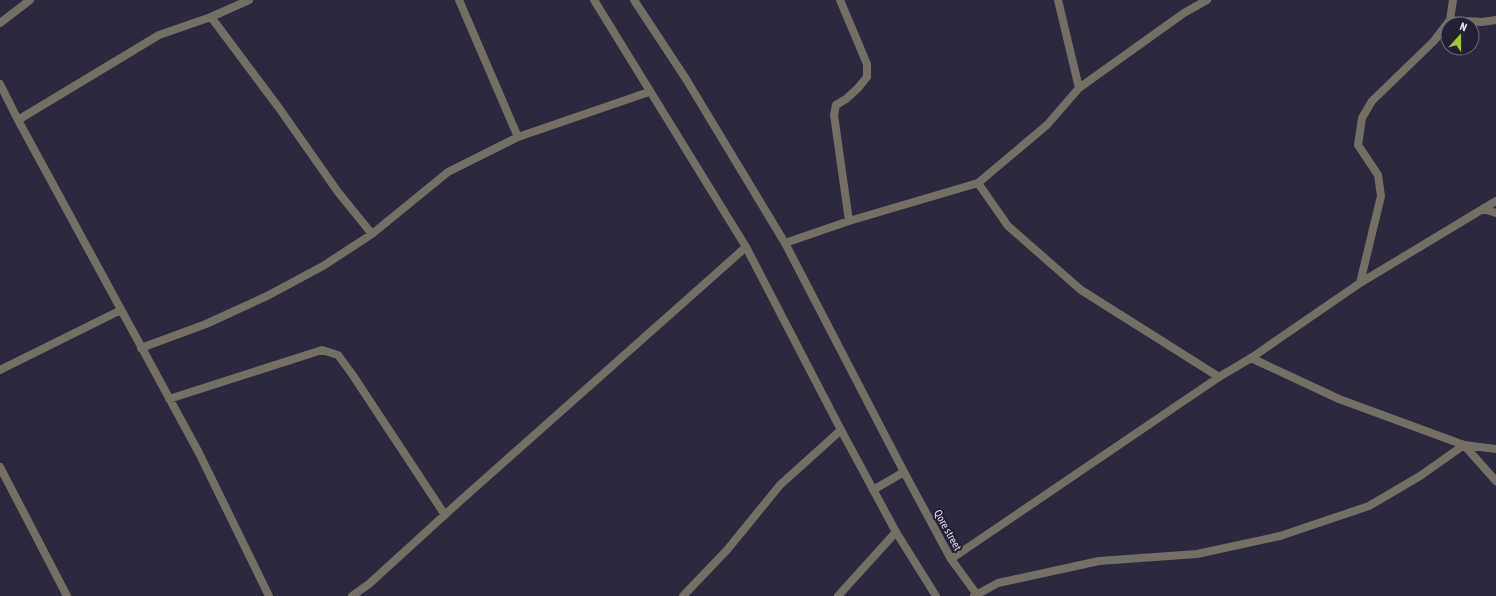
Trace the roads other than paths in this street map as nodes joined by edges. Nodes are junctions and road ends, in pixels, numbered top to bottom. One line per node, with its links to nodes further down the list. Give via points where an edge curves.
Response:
1 (30, 0): 14 (street)
2 (249, 0): 11 (street)
3 (459, 0): 20 (street)
4 (594, 0): 18 (street)
5 (634, 0): 27 (street, Qore street, via 686,79)
6 (840, 0): 25 (street, via 867,64 867,77 846,99 836,105 834,115)
7 (1058, 0): 17 (street)
8 (1207, 0): 17 (street, via 1184,13)
9 (1453, 0): 10 (street)
10 (1451, 16)
11 (211, 17): 19 (street, via 159,35); 26 (street, via 280,108 338,192)
12 (1496, 20): 13 (street)
13 (1480, 22)
14 (0, 23)
15 (1440, 33): 29 (street, via 1372,101 1362,118 1358,144 1378,175 1381,196)
16 (0, 84): 19 (street)
17 (1079, 88): 21 (street, via 1047,125)
18 (649, 92): 20 (street); 28 (street)
19 (18, 120): 30 (street)
20 (518, 137): 26 (street, via 448,172)
21 (978, 182): 25 (street); 34 (street, via 1008,226 1081,290)
22 (1496, 201): 23 (street)
23 (1484, 209): 24 (street); 29 (street)
24 (1496, 213)
25 (849, 222): 27 (street)
26 (372, 234): 31 (street, via 323,266 267,296 206,324)
27 (785, 243): 40 (street, Qore street)
28 (746, 247): 36 (street); 43 (street)
29 (1360, 283): 32 (street)
30 (121, 310): 31 (street); 33 (street)
31 (141, 348): 35 (street)
32 (1252, 358): 34 (street); 37 (street, via 1339,399)
33 (0, 370)
34 (1219, 377): 45 (street)
35 (169, 399): 43 (street, via 322,350 338,356); 48 (street, via 199,453)
36 (841, 430): 42 (street); 50 (street, via 780,485 727,550)
37 (1464, 445): 38 (street); 41 (street); 46 (street, via 1420,476 1369,506 1280,536 1197,554 1099,561 998,583)
38 (1496, 449)
39 (0, 467): 47 (street)
40 (904, 472): 42 (street); 45 (street, Qore street)
41 (1496, 481)
42 (874, 490): 44 (street)
43 (445, 515): 49 (street, via 369,584)
44 (896, 532): 51 (street); 52 (street)
45 (951, 559): 46 (street, Qore street)
46 (976, 595)
47 (66, 596)
48 (269, 596)
49 (352, 596)
50 (683, 596)
51 (838, 596)
52 (936, 596)

